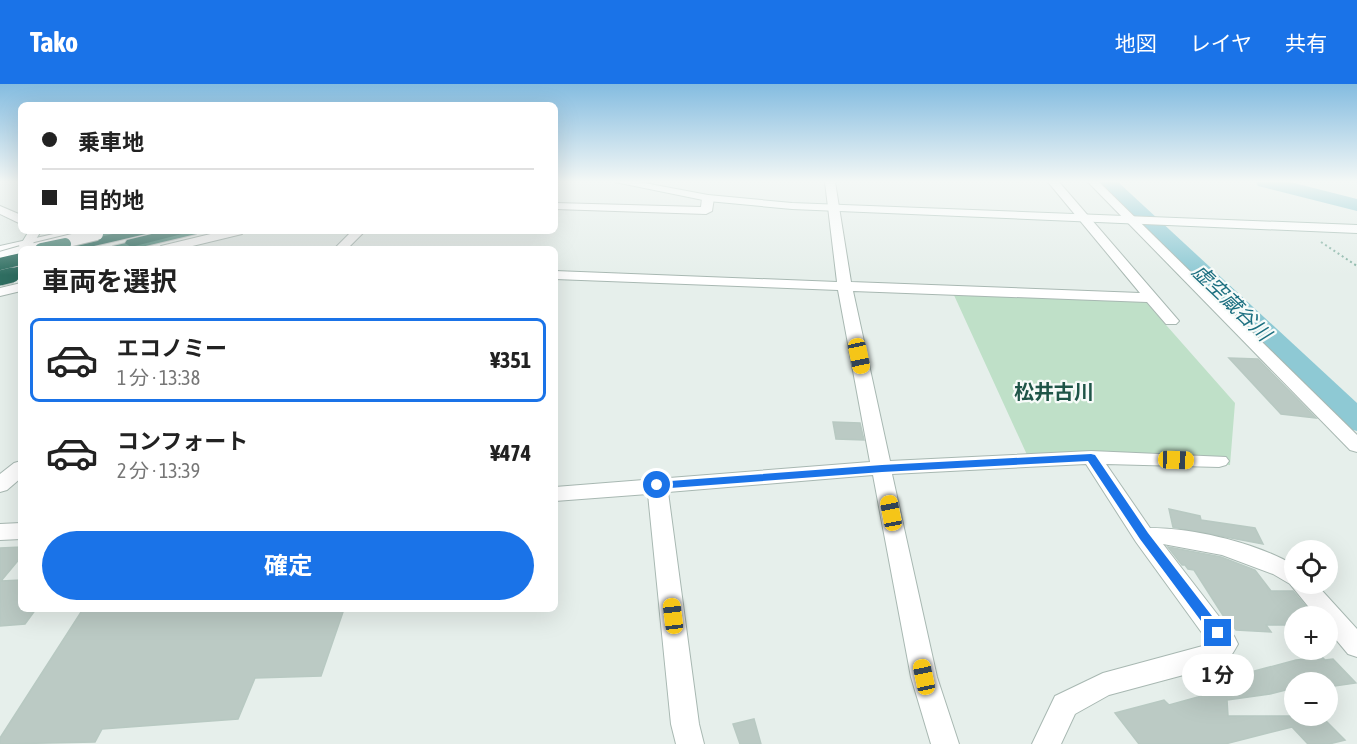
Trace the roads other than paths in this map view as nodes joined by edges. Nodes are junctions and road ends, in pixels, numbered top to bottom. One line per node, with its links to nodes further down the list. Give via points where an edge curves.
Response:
1 (835, 213): 33 (street)
2 (940, 213): 5 (street)
3 (1080, 213): 5 (street)
4 (1125, 213): 6 (street)
5 (1084, 218): 6 (street); 36 (street)
6 (1132, 220): 7 (street); 38 (street)
7 (1357, 229)
8 (74, 234): 16 (street)
9 (94, 234): 17 (street, bridge)
10 (109, 234): 18 (highway)
11 (127, 234): 18 (highway)
12 (166, 234): 19 (highway)
13 (224, 234): 15 (street)
14 (356, 234): 22 (street)
15 (200, 239): 20 (highway); 21 (street)
16 (37, 246)
17 (42, 246)
18 (65, 246)
19 (118, 246)
20 (130, 246)
21 (176, 246)
22 (342, 246)
23 (0, 250): 24 (street)
24 (18, 250)
25 (18, 252): 26 (highway, bridge)
26 (0, 258)
27 (18, 258): 32 (street)
28 (18, 260): 29 (highway, bridge)
29 (0, 264)
30 (18, 272): 32 (highway, bridge)
31 (558, 275): 33 (street)
32 (0, 278)
33 (845, 286): 36 (street); 41 (street)
34 (18, 288): 35 (street)
35 (0, 292)
36 (1152, 298): 37 (street)
37 (1171, 321)
38 (1357, 446)
39 (1091, 457): 40 (street); 41 (street); 48 (street)
40 (1219, 461)
41 (882, 468): 44 (street); 53 (street, via 924,677)
42 (18, 470): 43 (street)
43 (0, 485)
44 (657, 485): 45 (street); 52 (street)
45 (558, 494)
46 (18, 531): 47 (street)
47 (0, 532)
48 (1144, 536): 49 (street, via 1161,534 1202,542); 54 (street, via 1225,644 1217,655 1103,685 1065,705)
49 (1284, 568)
50 (1311, 594): 51 (street)
51 (1357, 646)
52 (690, 744)
53 (945, 744)
54 (1046, 744)

